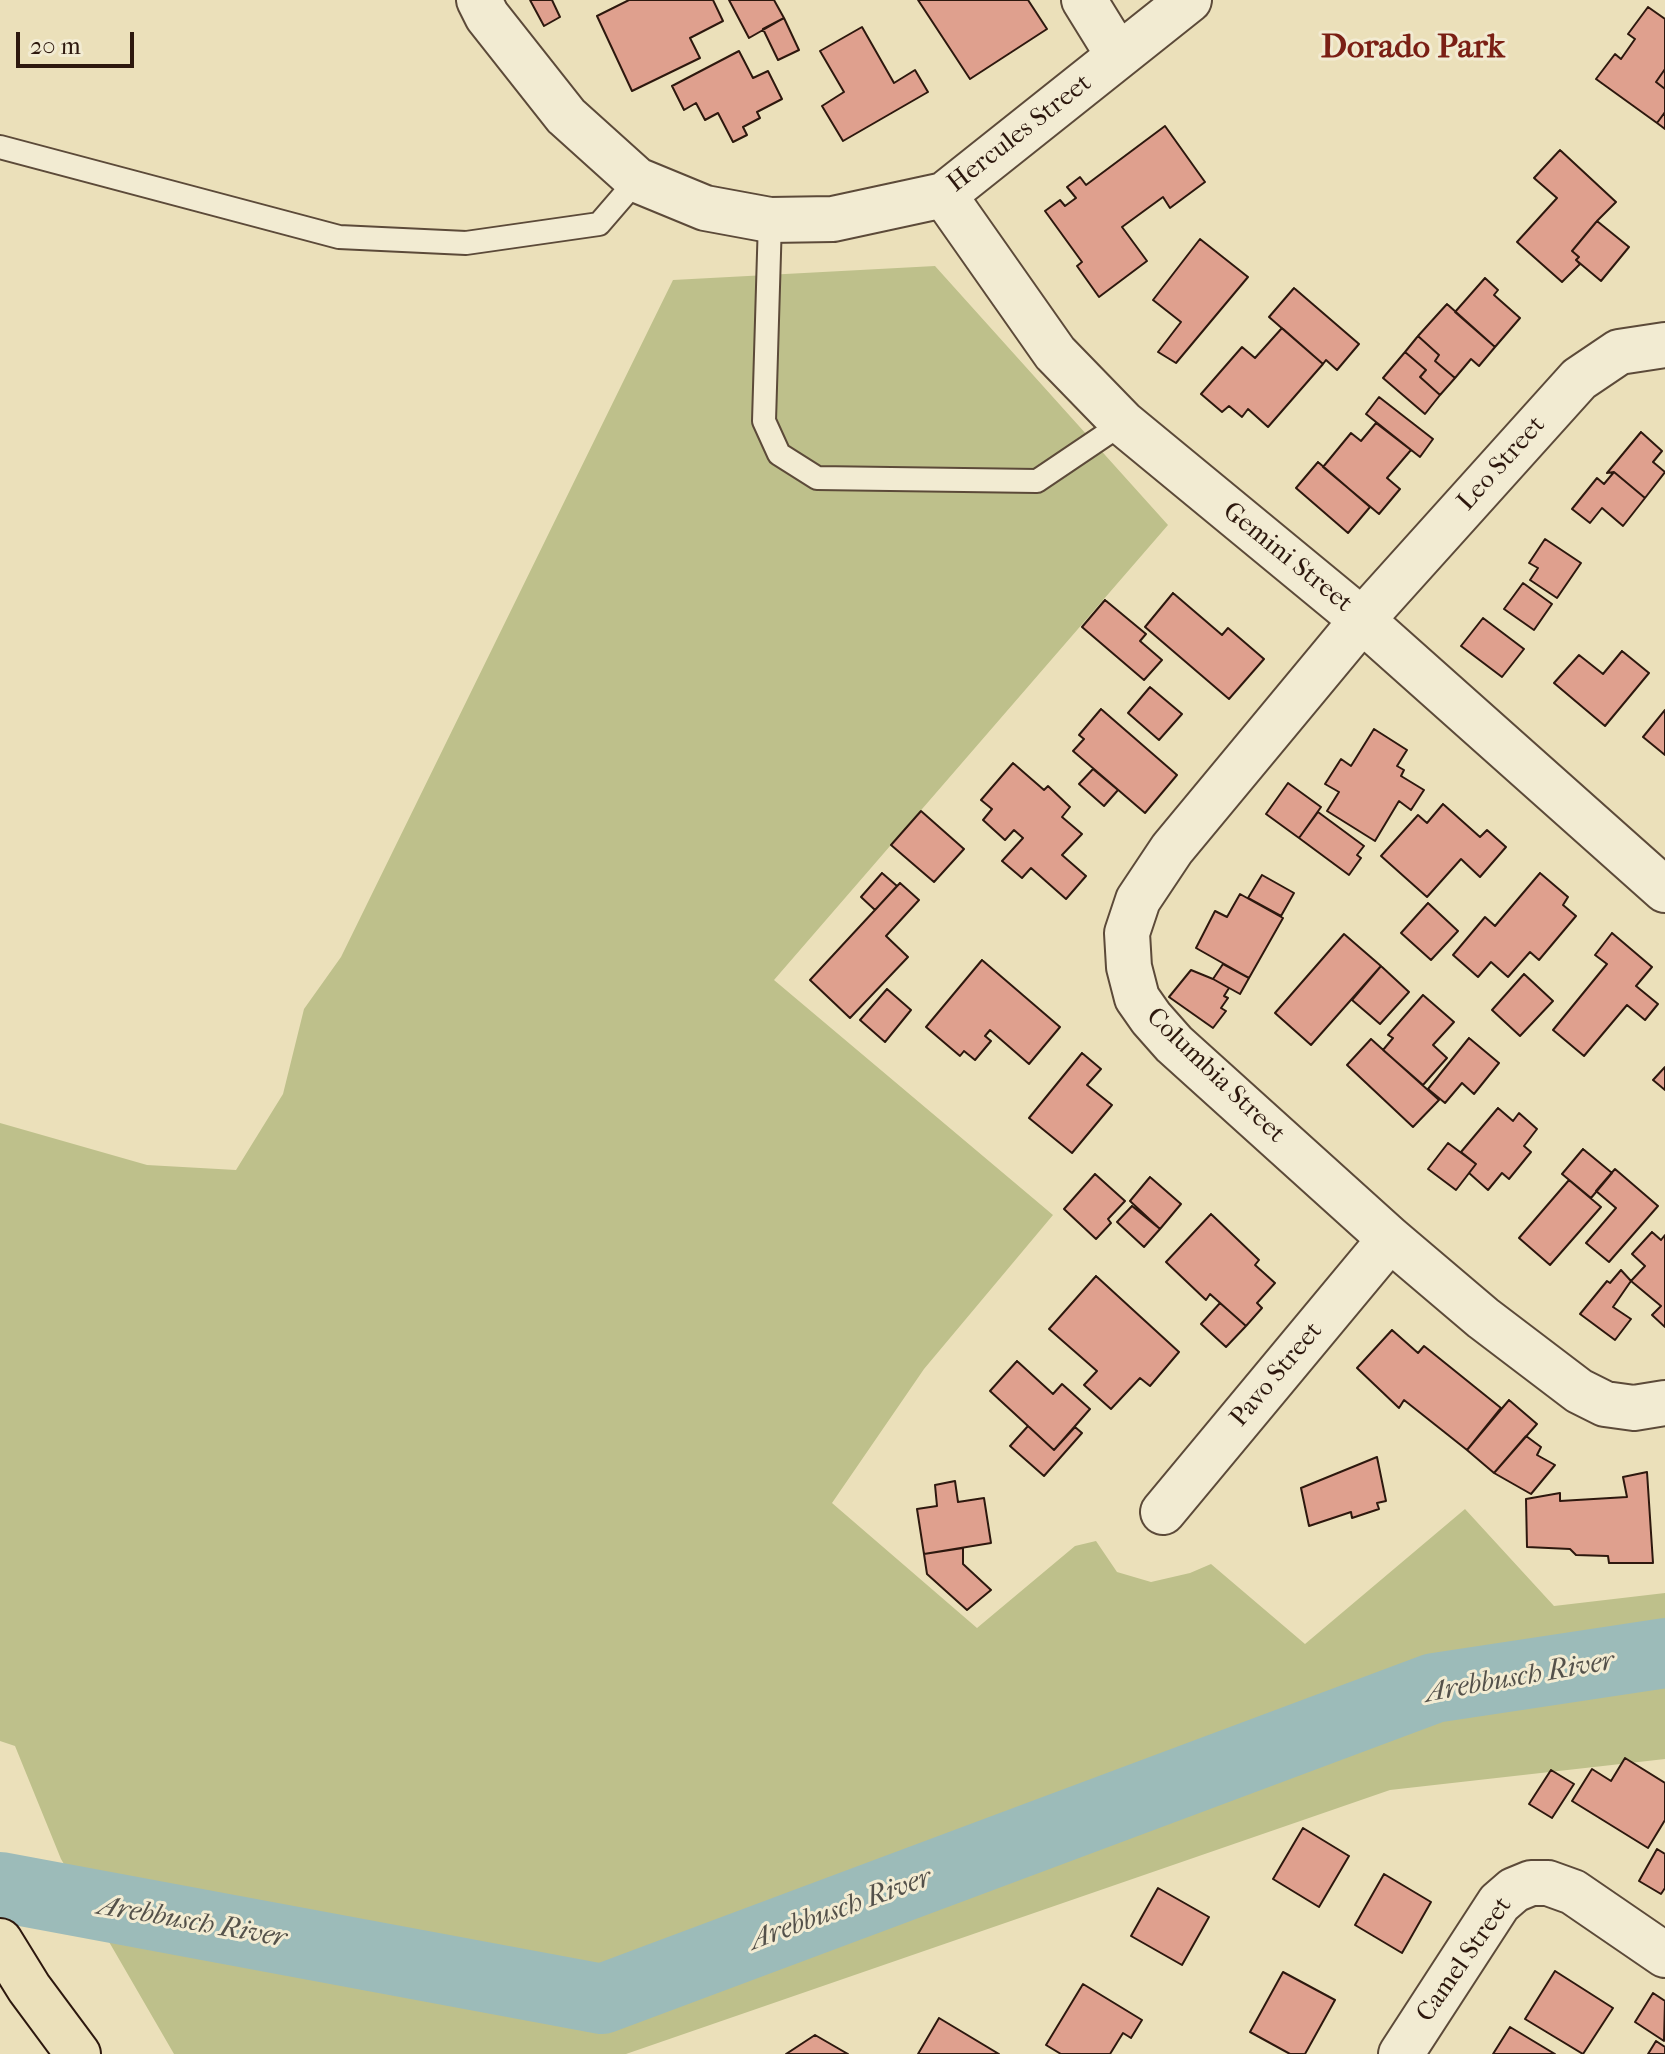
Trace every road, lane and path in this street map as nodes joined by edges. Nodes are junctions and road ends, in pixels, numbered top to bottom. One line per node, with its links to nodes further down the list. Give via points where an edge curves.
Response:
1 (479, 0): 6 (street, Hercules Street, via 566,116)
2 (1084, 0): 4 (street)
3 (1189, 0): 4 (street, Hercules Street)
4 (1118, 55): 7 (street, Hercules Street)
5 (0, 147): 6 (lane, via 339,237 466,243 599,224)
6 (637, 180): 8 (street, Hercules Street, via 705,208)
7 (944, 195): 8 (street, Hercules Street, via 833,219); 10 (street, Gemini Street, via 1055,353)
8 (770, 220): 10 (lane, via 764,421 779,454 817,478 1037,481)
9 (1665, 345): 11 (street, Leo Street, via 1619,352 1579,379)
10 (1123, 423): 11 (street, Gemini Street)
11 (1362, 620): 12 (street, Gemini Street); 13 (street, Columbia Street, via 1172,849 1138,900 1127,933 1137,998 1151,1018)
12 (1665, 890)
13 (1390, 1239): 14 (street, Columbia Street, via 1579,1391 1605,1404 1634,1408); 15 (street, Pavo Street)
14 (1665, 1403)
15 (1163, 1512)
16 (0, 1941): 18 (highway)
17 (1665, 1955): 19 (street, Camel Street, via 1573,1892 1531,1883 1499,1903)
18 (78, 2054)
19 (1401, 2054)

